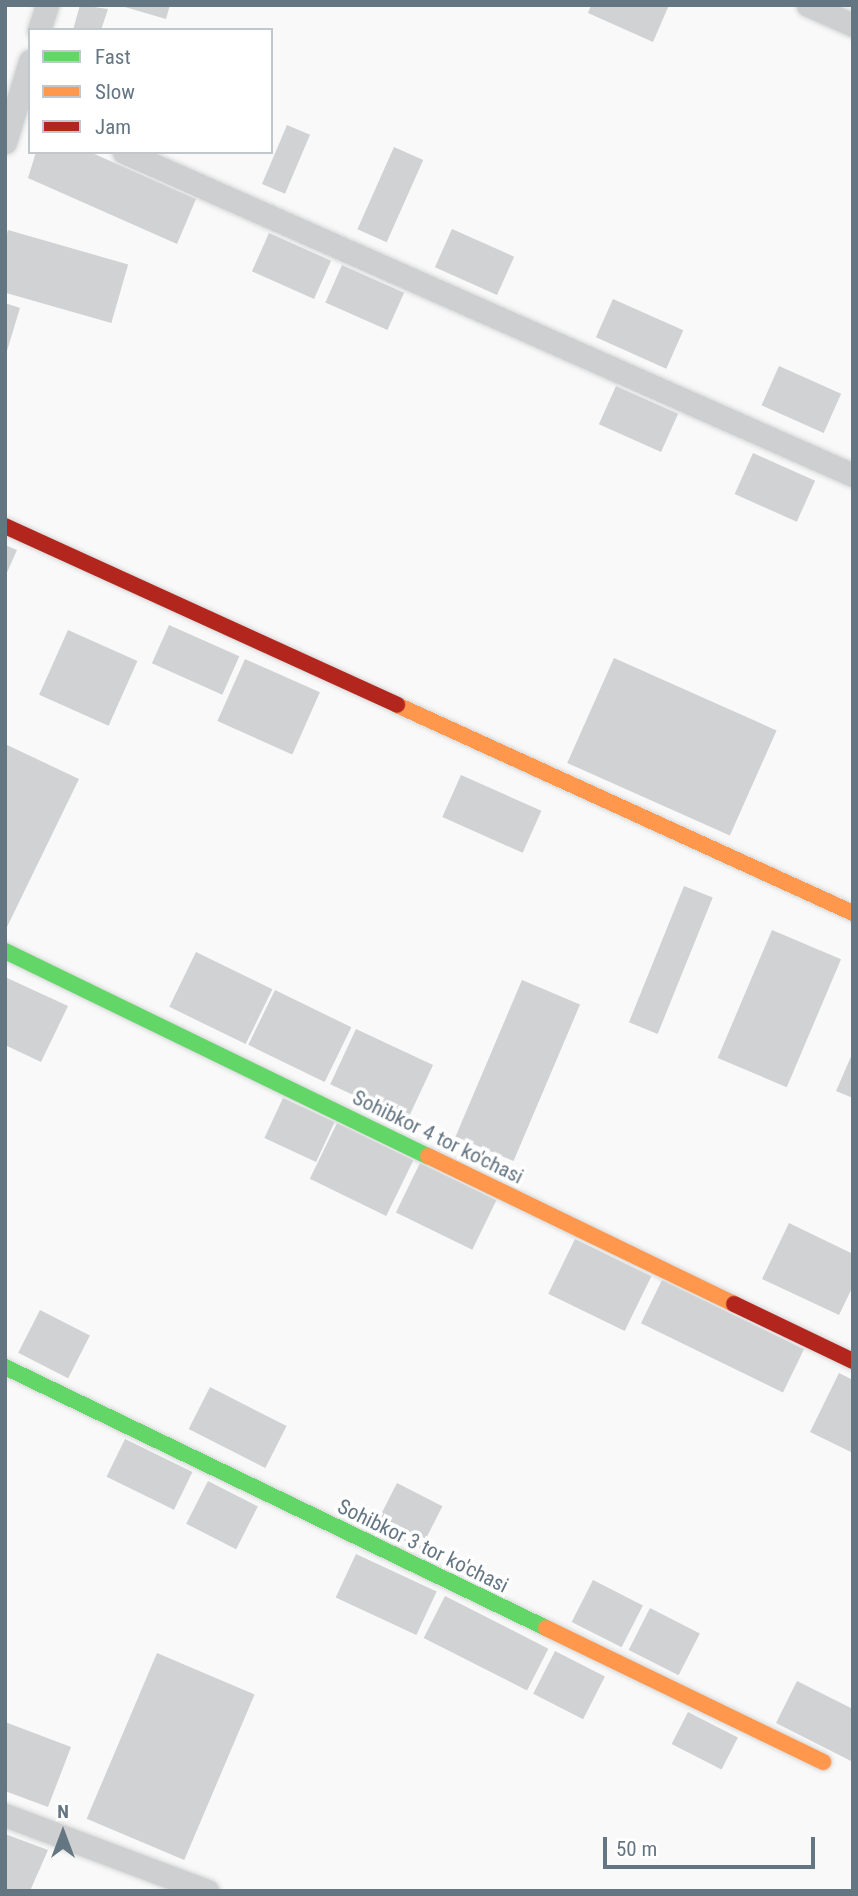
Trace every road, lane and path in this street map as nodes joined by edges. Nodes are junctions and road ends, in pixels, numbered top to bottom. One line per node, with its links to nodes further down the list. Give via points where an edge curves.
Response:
1 (47, 5): 4 (street)
2 (808, 5): 3 (street)
3 (853, 25)
4 (40, 28)
5 (28, 74): 6 (street)
6 (23, 107): 7 (street)
7 (5, 142)
8 (129, 154): 9 (street)
9 (853, 475)
10 (5, 526): 11 (street)
11 (853, 913)
12 (5, 951): 13 (street, Sohibkor 4 tor ko'chasi)
13 (853, 1361)
14 (5, 1367): 15 (street, Sohibkor 3 tor ko'chasi)
15 (823, 1762)
16 (5, 1815): 17 (street)
17 (208, 1891)

